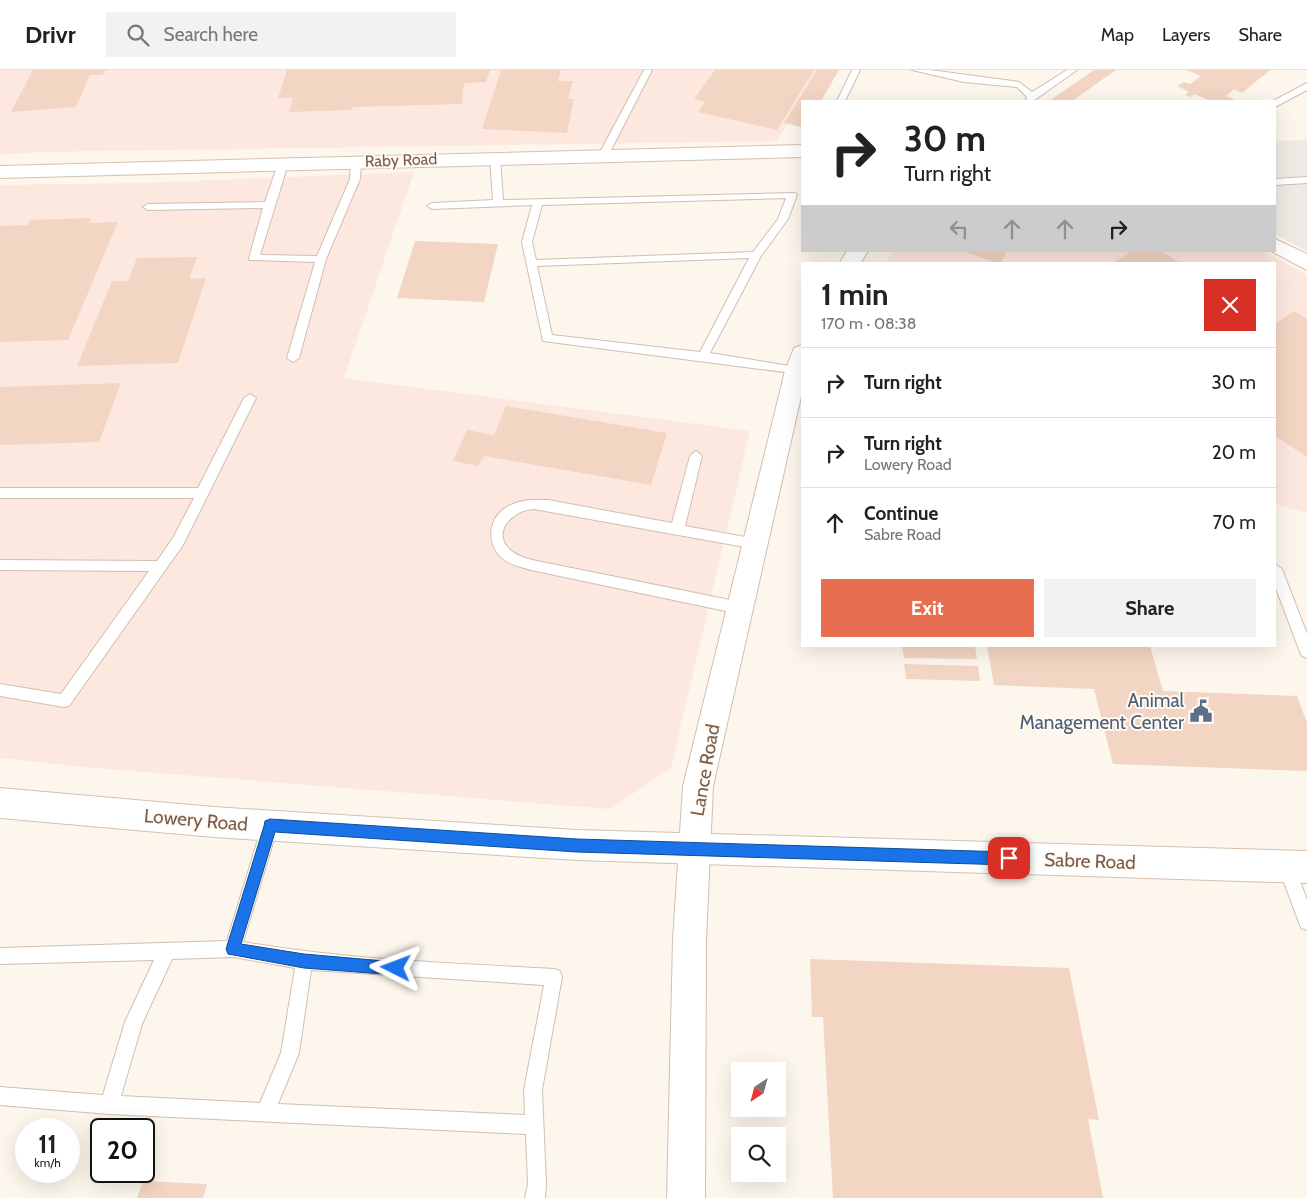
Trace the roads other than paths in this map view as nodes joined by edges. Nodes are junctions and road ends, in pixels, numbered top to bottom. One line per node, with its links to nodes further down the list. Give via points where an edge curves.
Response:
1 (648, 70): 10 (lane)
2 (856, 70): 7 (lane)
3 (916, 70): 6 (lane, via 1019,85)
4 (1073, 70): 6 (lane)
5 (1307, 86): 8 (lane)
6 (1030, 99)
7 (841, 100)
8 (1276, 103)
9 (801, 151): 10 (street, Raby Road)
10 (603, 156): 11 (street, Raby Road)
11 (495, 157): 12 (street, Raby Road); 18 (lane)
12 (356, 162): 13 (street, Raby Road); 24 (lane, via 355,179)
13 (283, 164): 14 (street, Raby Road); 19 (lane)
14 (0, 172)
15 (1307, 180): 16 (lane)
16 (1276, 182)
17 (538, 202): 18 (lane); 23 (lane, via 792,195 783,219); 25 (lane, via 527,242)
18 (498, 203): 20 (lane)
19 (269, 205): 21 (lane); 24 (lane, via 254,258)
20 (432, 206)
21 (148, 207)
22 (1276, 246): 26 (street)
23 (756, 255): 25 (lane); 27 (lane)
24 (321, 259): 28 (lane)
25 (533, 263): 27 (lane, via 547,338)
26 (1307, 263)
27 (703, 356): 29 (lane)
28 (293, 358)
29 (799, 362): 35 (street, Lance Road)
30 (250, 398): 32 (lane)
31 (696, 456): 34 (lane)
32 (203, 492): 33 (lane); 37 (lane, via 178,541)
33 (0, 493)
34 (677, 530): 35 (lane); 39 (lane, via 548,505 525,505 507,512 497,526 496,541 507,556 531,565)
35 (756, 544): 39 (street, Lance Road)
36 (0, 565): 37 (lane)
37 (160, 566): 41 (lane, via 64,700)
38 (1276, 572): 40 (lane)
39 (740, 608): 44 (street, Lance Road, via 698,786)
40 (1307, 652)
41 (0, 690)
42 (0, 803): 43 (street, Lowery Road)
43 (270, 826): 44 (street, Lowery Road, via 577,846); 47 (lane)
44 (692, 849): 45 (street, Sabre Road); 56 (street, Lance Road, via 687,981)
45 (1296, 866): 46 (lane)
46 (1307, 922)
47 (233, 949): 48 (lane); 50 (lane)
48 (167, 951): 49 (lane); 52 (lane, via 134,1022)
49 (0, 956)
50 (304, 961): 53 (lane, via 290,1053); 54 (lane, via 554,977 532,1090)
51 (0, 1096): 52 (lane)
52 (109, 1105): 53 (lane)
53 (265, 1113): 54 (lane)
54 (534, 1125): 55 (lane)
55 (535, 1198)
56 (686, 1198)

